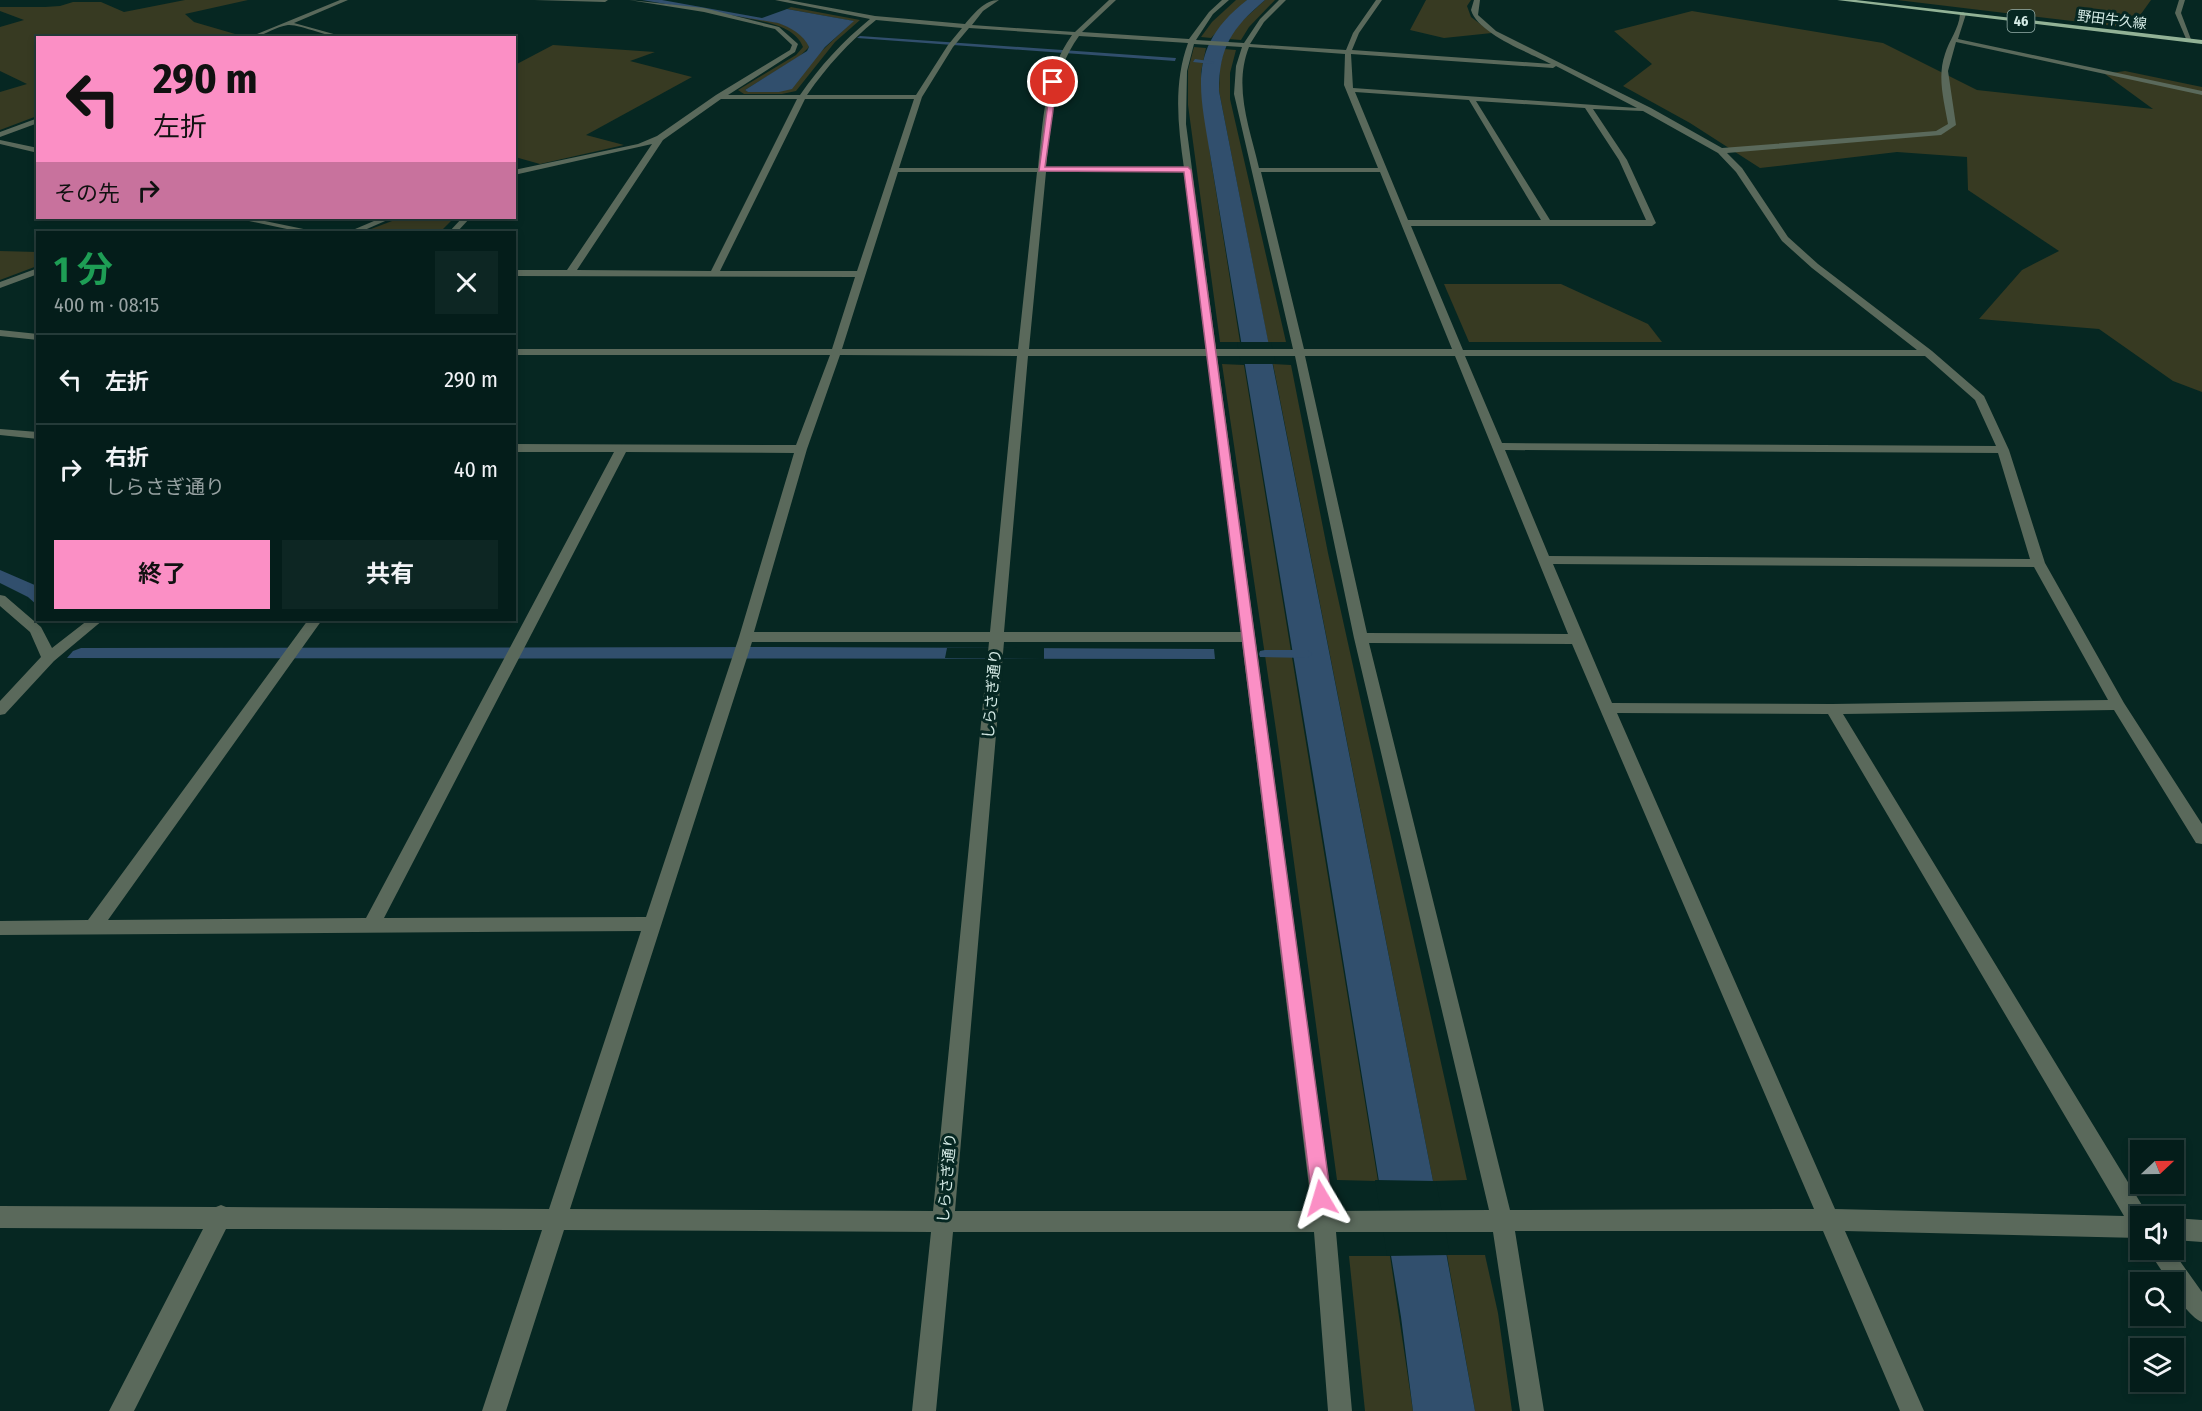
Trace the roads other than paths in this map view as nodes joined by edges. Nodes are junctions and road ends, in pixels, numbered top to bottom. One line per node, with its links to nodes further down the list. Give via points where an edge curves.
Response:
1 (345, 0): 18 (street)
2 (537, 0): 3 (street)
3 (605, 0)
4 (632, 0): 32 (street, via 704,10 777,28 796,45 793,51)
5 (778, 0): 15 (street)
6 (996, 0): 19 (street)
7 (1113, 0): 20 (street, しらさぎ通り)
8 (1226, 0): 25 (street, via 1204,22)
9 (1283, 0): 27 (street)
10 (1379, 0): 28 (street)
11 (1477, 0): 29 (street, via 1474,14 1482,24)
12 (1840, 0): 16 (main road, 野田牛久線 / 46)
13 (2182, 0): 24 (street, via 2178,13)
14 (838, 3): 15 (street)
15 (821, 8): 17 (street)
16 (1963, 14): 23 (street, via 1963,25); 24 (main road, 野田牛久線 / 46)
17 (875, 18): 19 (street); 33 (street, via 825,64)
18 (288, 23): 21 (street); 22 (street)
19 (966, 27): 20 (street); 34 (street)
20 (1075, 34): 25 (street); 45 (street, しらさぎ通り, via 1053,82)
21 (255, 36)
22 (337, 36)
23 (1955, 40): 31 (street); 43 (street, via 1945,74 1952,125 1938,133)
24 (2190, 41): 26 (main road, 野田牛久線 / 46)
25 (1194, 42): 27 (street); 46 (street, via 1181,74)
26 (2202, 42)
27 (1242, 45): 28 (street); 47 (street, via 1238,94)
28 (1348, 52): 29 (street); 30 (street)
29 (1559, 66): 37 (street)
30 (1350, 90): 35 (street); 48 (street)
31 (2202, 93)
32 (719, 97): 33 (street); 40 (street)
33 (802, 97): 34 (street); 61 (street)
34 (918, 97): 44 (street)
35 (1471, 98): 36 (street); 54 (street)
36 (1588, 107): 37 (street); 54 (street, via 1623,160 1652,223)
37 (1648, 110): 43 (street)
38 (36, 121): 39 (street)
39 (0, 135)
40 (660, 138): 49 (street, via 640,146); 60 (street)
41 (0, 142): 42 (street)
42 (36, 151)
43 (1721, 151): 72 (street, via 1739,170 1785,239)
44 (895, 170): 45 (street); 62 (street)
45 (1041, 170): 46 (street); 69 (street, しらさぎ通り)
46 (1188, 170): 70 (street)
47 (1255, 170): 48 (street); 68 (street)
48 (1383, 170): 53 (street)
49 (516, 173)
50 (244, 219): 55 (street)
51 (386, 219): 56 (street)
52 (465, 219): 57 (street)
53 (1406, 223): 54 (street); 71 (street)
54 (1547, 223)
55 (308, 231)
56 (356, 231)
57 (454, 231)
58 (36, 273): 63 (street)
59 (516, 273): 60 (street)
60 (570, 273): 61 (street)
61 (714, 274): 62 (street)
62 (861, 274): 67 (street)
63 (0, 285)
64 (0, 333): 65 (street)
65 (36, 337)
66 (516, 352): 67 (street)
67 (836, 352): 69 (street); 78 (street)
68 (1299, 352): 70 (street); 71 (street); 88 (street)
69 (1023, 353): 70 (street); 86 (street, しらさぎ通り)
70 (1211, 353): 87 (street)
71 (1460, 353): 72 (street); 75 (street)
72 (1928, 353): 79 (street, via 1980,398)
73 (0, 432): 74 (street)
74 (36, 436)
75 (1498, 446): 79 (street); 80 (street)
76 (516, 448): 77 (street)
77 (622, 448): 78 (street); 97 (street)
78 (801, 449): 85 (street)
79 (2003, 450): 81 (street)
80 (1545, 560): 81 (street); 89 (street)
81 (2038, 563): 91 (street)
82 (0, 599): 90 (street, via 36,630)
83 (95, 621): 90 (street)
84 (314, 621): 99 (street)
85 (746, 637): 86 (street); 96 (street)
86 (997, 637): 87 (street); 107 (street, しらさぎ通り)
87 (1248, 637): 106 (street)
88 (1361, 638): 89 (street); 104 (street)
89 (1577, 639): 92 (street)
90 (49, 658): 94 (street)
91 (2118, 705): 93 (street); 95 (street)
92 (1607, 708): 93 (street); 105 (street)
93 (1832, 709): 100 (street)
94 (0, 710)
95 (2202, 838)
96 (654, 924): 97 (street); 103 (street)
97 (371, 926): 99 (street)
98 (0, 928): 99 (street)
99 (92, 928)
100 (2130, 1208)
101 (221, 1216): 102 (street); 103 (street); 113 (street)
102 (0, 1217)
103 (556, 1220): 107 (street); 114 (street)
104 (1502, 1220): 105 (street); 106 (street); 117 (street)
105 (1828, 1220): 108 (street); 118 (street)
106 (1324, 1221): 107 (street); 116 (street)
107 (943, 1222): 115 (street, しらさぎ通り)
108 (2130, 1225)
109 (2184, 1230): 110 (street)
110 (2202, 1231)
111 (2166, 1260): 112 (street)
112 (2202, 1311)
113 (121, 1411)
114 (494, 1411)
115 (924, 1411)
116 (1340, 1411)
117 (1532, 1411)
118 (1912, 1411)

